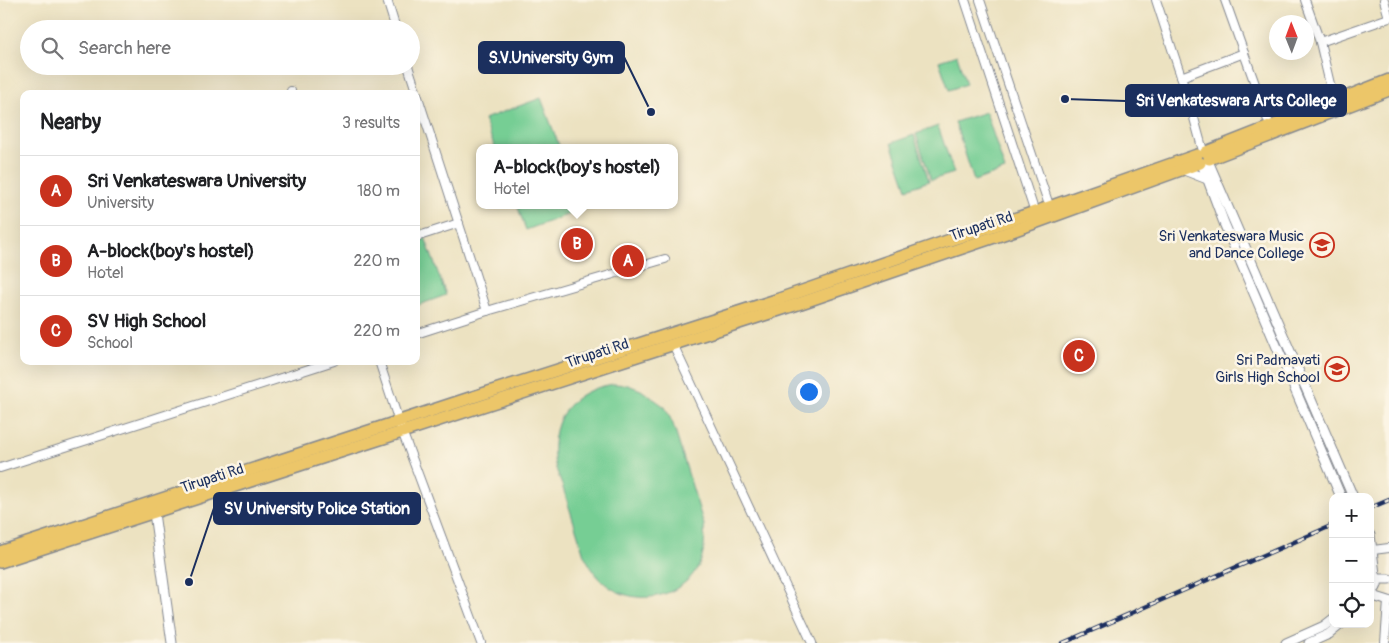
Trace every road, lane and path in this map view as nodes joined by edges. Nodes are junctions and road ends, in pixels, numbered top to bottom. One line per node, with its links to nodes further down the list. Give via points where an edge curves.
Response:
1 (387, 0): 8 (street)
2 (965, 0): 23 (street)
3 (980, 0): 22 (street)
4 (1156, 0): 12 (street)
5 (1225, 0): 10 (street)
6 (1305, 0): 9 (street)
7 (1384, 0): 9 (street, via 1389,18)
8 (393, 20)
9 (1320, 42): 16 (street)
10 (1244, 53): 12 (street); 18 (street)
11 (411, 75): 14 (street)
12 (1181, 77): 19 (street)
13 (1389, 80): 16 (main road)
14 (416, 90)
15 (1389, 90): 19 (main road)
16 (1334, 101): 18 (main road)
17 (420, 103): 24 (street)
18 (1270, 126): 19 (main road)
19 (1204, 158): 20 (main road, Tirupati Rd); 21 (street); 22 (main road, Tirupati Rd); 36 (street)
20 (1184, 170): 21 (street); 22 (main road, Tirupati Rd)
21 (1208, 180): 35 (street)
22 (1051, 212): 23 (main road, Tirupati Rd)
23 (1037, 217): 27 (main road, Tirupati Rd)
24 (459, 224): 25 (street); 28 (street)
25 (420, 236)
26 (665, 259): 28 (street)
27 (777, 305): 30 (main road, Tirupati Rd); 33 (main road, Tirupati Rd)
28 (488, 311): 29 (street)
29 (420, 333)
30 (673, 344): 33 (main road, Tirupati Rd); 49 (street)
31 (322, 365): 34 (street)
32 (381, 365): 33 (street)
33 (401, 426): 37 (main road, Tirupati Rd); 51 (street)
34 (0, 468)
35 (1339, 493)
36 (1351, 493)
37 (153, 507): 40 (main road, Tirupati Rd); 41 (main road, Tirupati Rd); 50 (street)
38 (1389, 548): 39 (street)
39 (1374, 550)
40 (0, 552)
41 (0, 562)
42 (1374, 575): 43 (street); 44 (street, via 1377,587)
43 (1389, 579)
44 (1374, 590)
45 (1374, 596): 46 (street)
46 (1388, 601): 54 (street)
47 (1329, 622): 52 (street)
48 (1336, 628): 53 (street)
49 (808, 642)
50 (172, 643)
51 (481, 643)
52 (1286, 643)
53 (1309, 643)
54 (1384, 643)

